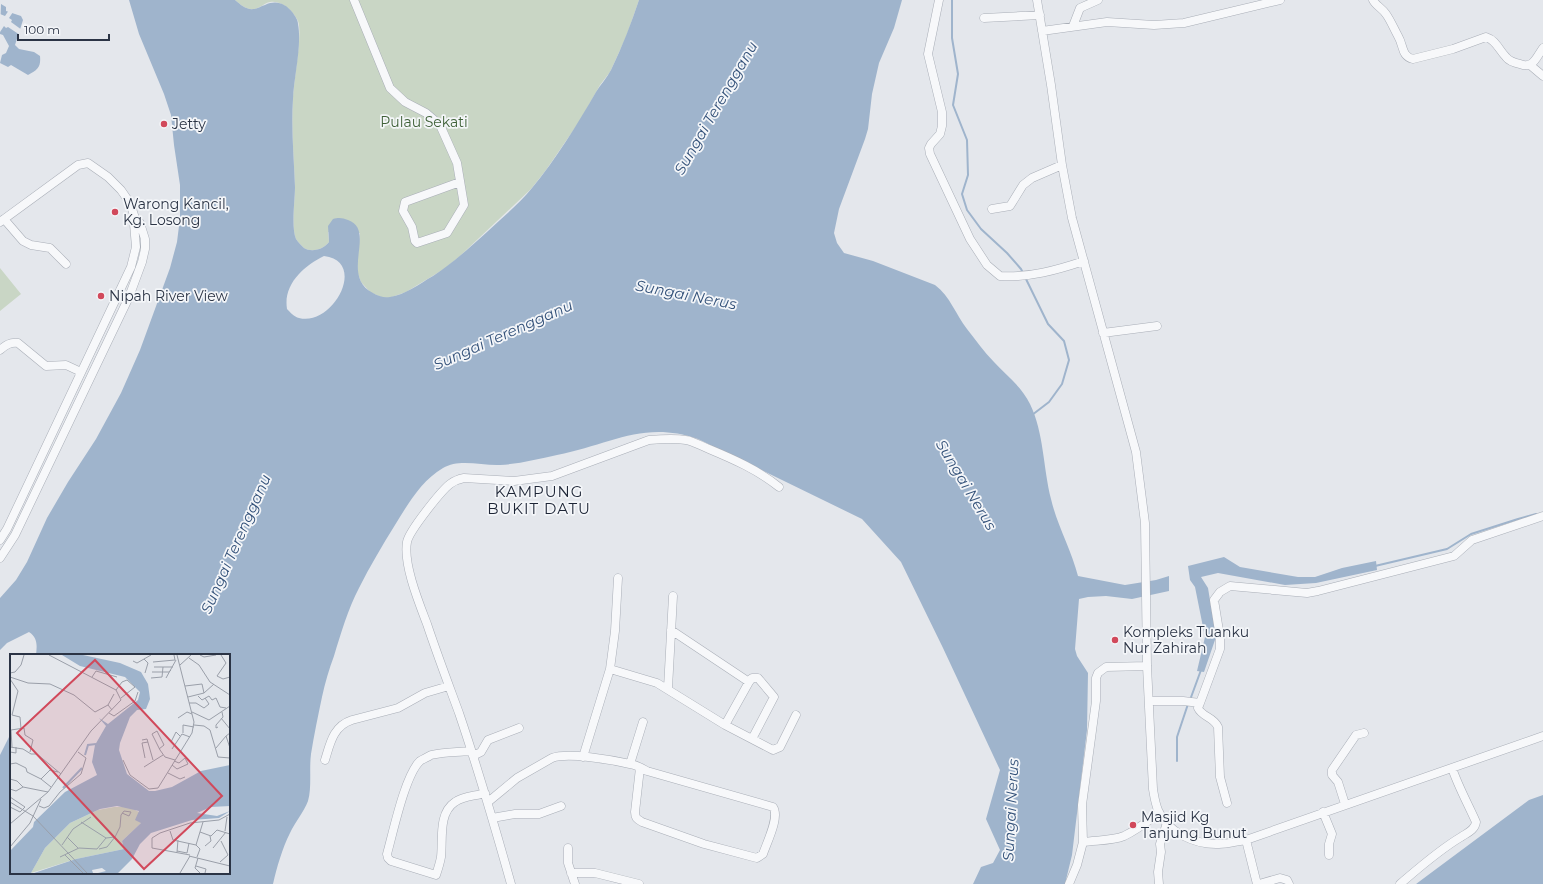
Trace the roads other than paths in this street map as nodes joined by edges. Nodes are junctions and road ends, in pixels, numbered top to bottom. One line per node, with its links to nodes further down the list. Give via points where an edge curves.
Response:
1 (354, 0): 15 (street, via 390,88 405,102 426,113 440,125 457,163 464,205 447,233 417,243 403,211 405,202)
2 (939, 0): 19 (street, via 928,54 942,112 942,126 940,134 929,148 970,239 985,263 1000,276 1030,275)
3 (1037, 0): 7 (street)
4 (1098, 0): 9 (street, via 1080,8)
5 (1280, 0): 9 (street, via 1184,23 1168,25 1107,22)
6 (1373, 0): 12 (street, via 1386,14 1408,58 1453,49 1486,37 1493,41 1509,60)
7 (1040, 15): 8 (street); 10 (street)
8 (984, 18)
9 (1073, 26): 10 (street)
10 (1042, 31): 14 (street)
11 (1543, 48): 12 (street)
12 (1530, 65): 13 (street)
13 (1543, 76)
14 (1062, 165): 16 (street, via 1032,178 1023,185 1010,206); 19 (street, via 1072,218)
15 (460, 182)
16 (992, 209)
17 (135, 218): 18 (street, via 126,197 114,182 88,163 78,165); 24 (street, via 136,247 131,267); 28 (street, via 140,223 145,238 142,262 128,297 15,535)
18 (2, 221): 20 (street, via 23,241 50,248)
19 (1084, 261): 22 (street)
20 (66, 264)
21 (1157, 326): 22 (street)
22 (1103, 333): 32 (street, via 1136,452 1145,523)
23 (0, 350): 24 (street, via 6,344 18,343 46,366 66,365)
24 (81, 372): 27 (street)
25 (779, 487): 35 (street, via 747,467 695,443 661,439 649,440 552,476 514,481 464,478 450,484 411,532 406,552 416,594)
26 (1543, 516): 38 (street, via 1478,537 1454,556 1318,591 1307,593 1239,586 1223,589 1214,600 1220,649)
27 (0, 540)
28 (0, 558)
29 (618, 578): 33 (street)
30 (673, 596): 31 (street)
31 (671, 630): 34 (street); 36 (street)
32 (1147, 666): 37 (street); 62 (street, via 1106,667 1096,678 1095,708 1082,805)
33 (610, 669): 36 (street, via 647,679); 47 (street)
34 (749, 682): 41 (street); 45 (street, via 752,678 758,678 774,697)
35 (449, 686): 46 (street); 48 (street, via 425,693 398,708 344,723 333,736)
36 (668, 688): 41 (street)
37 (1149, 701): 38 (street); 58 (street, via 1153,788)
38 (1197, 703): 54 (street, via 1199,711 1213,720 1218,727 1220,777)
39 (796, 715): 45 (street, via 777,750)
40 (643, 722): 49 (street)
41 (725, 725): 45 (street)
42 (519, 728): 46 (street, via 488,740 481,752)
43 (1364, 733): 55 (street, via 1356,735 1332,770)
44 (1543, 736): 51 (street)
45 (752, 740)
46 (472, 753): 52 (street); 52 (street, via 437,754 424,759 417,766 400,805 388,858 436,875 443,822 449,808 456,801)
47 (583, 757): 49 (street); 53 (street, via 563,755 552,758 517,778)
48 (325, 760)
49 (630, 764): 50 (street)
50 (640, 768): 50 (street, via 773,807 776,818 763,854 757,858 704,844 637,819 634,812)
51 (1452, 768): 55 (street); 74 (street, via 1476,825 1440,850)
52 (485, 793): 53 (street)
53 (488, 802): 59 (street)
54 (1227, 803)
55 (1345, 804): 57 (street)
56 (561, 806): 59 (street, via 539,814 515,814)
57 (1323, 812): 61 (street); 64 (street, via 1332,834)
58 (1159, 813): 60 (street); 62 (street, via 1125,835)
59 (492, 818): 67 (street)
60 (1167, 824): 61 (street, via 1184,837 1208,844); 71 (street, via 1160,844)
61 (1246, 840): 72 (street)
62 (1083, 842): 70 (street)
63 (568, 848): 65 (street, via 567,861)
64 (1329, 855)
65 (571, 872): 66 (street, via 587,872); 68 (street)
66 (620, 881): 69 (street)
67 (511, 884)
68 (575, 884)
69 (639, 884)
70 (1069, 884)
71 (1159, 884)
72 (1258, 884): 73 (street, via 1280,878 1287,880)
73 (1289, 884)
74 (1400, 884)

